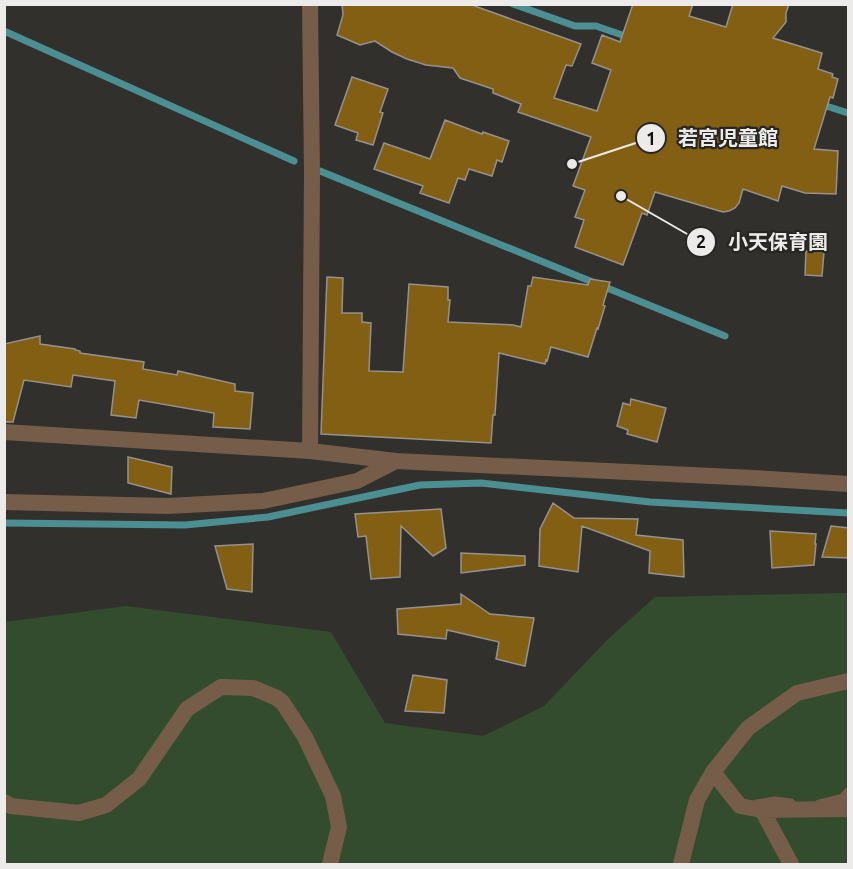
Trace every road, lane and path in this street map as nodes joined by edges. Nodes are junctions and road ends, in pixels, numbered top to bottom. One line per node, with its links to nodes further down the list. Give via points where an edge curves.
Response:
1 (310, 4): 3 (street)
2 (4, 432): 3 (street)
3 (310, 451): 4 (street)
4 (396, 461): 5 (street); 6 (street, via 357,481 263,501 167,507)
5 (849, 484)
6 (4, 502)
7 (849, 681): 8 (street, via 797,693 748,728)
8 (713, 772): 11 (street); 15 (street, via 697,800)
9 (849, 792): 11 (lane, via 843,798 814,806 775,801)
10 (4, 802): 14 (street, via 79,813 106,805 139,778 187,709 221,687 253,688 283,703 305,737 333,796 339,827)
11 (740, 806): 13 (street)
12 (849, 809): 13 (street)
13 (762, 810): 16 (street)
14 (330, 864)
15 (681, 864)
16 (791, 864)

